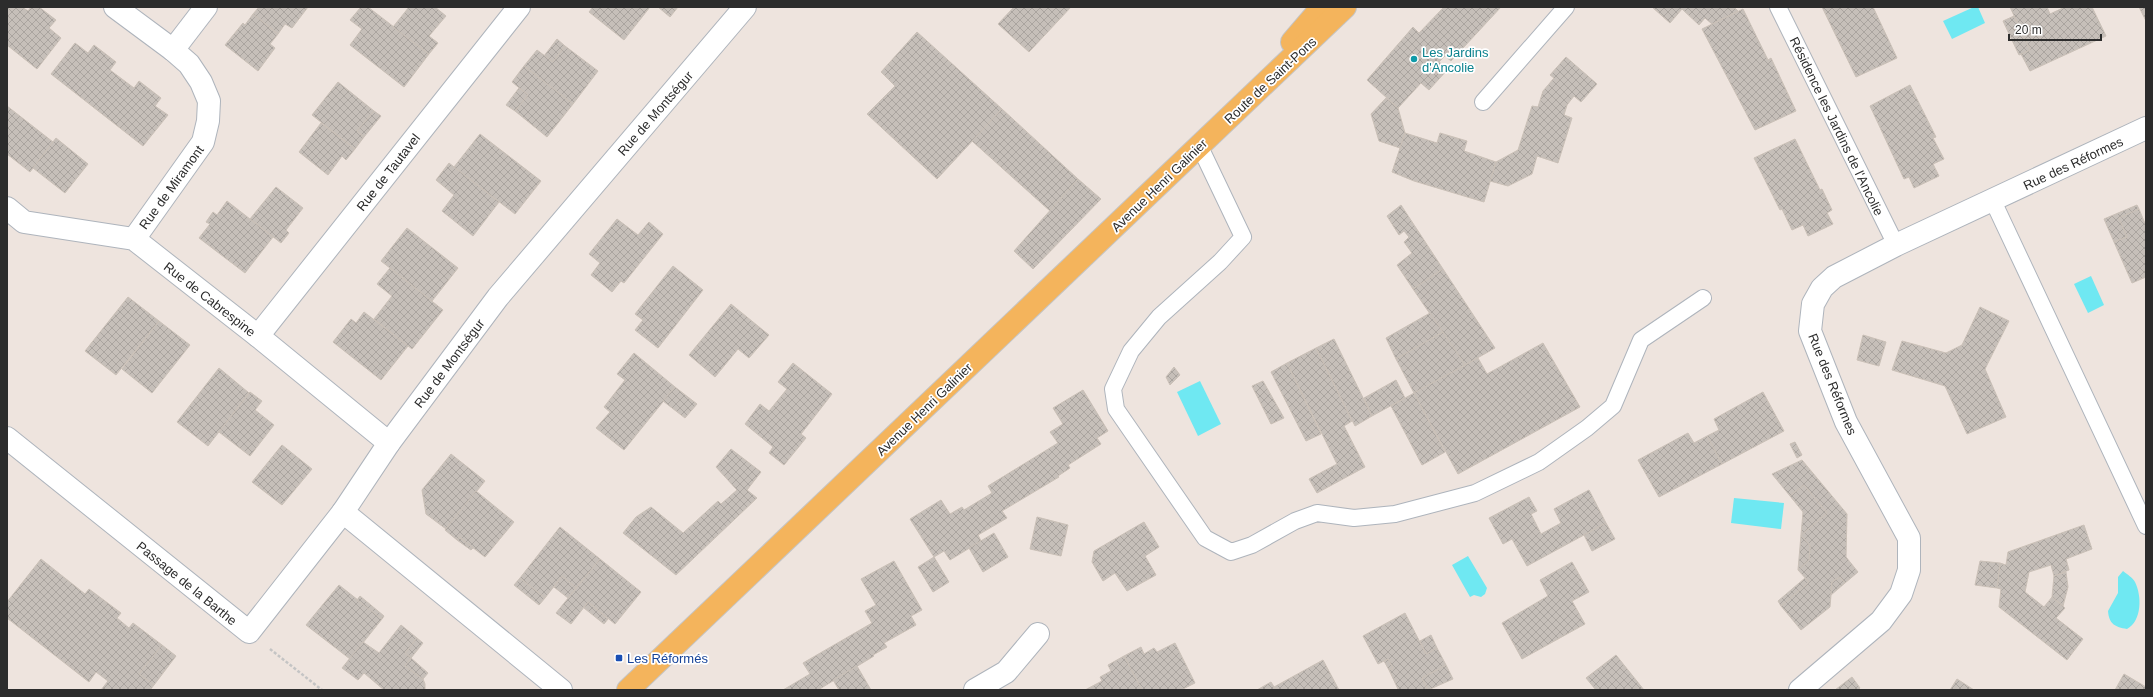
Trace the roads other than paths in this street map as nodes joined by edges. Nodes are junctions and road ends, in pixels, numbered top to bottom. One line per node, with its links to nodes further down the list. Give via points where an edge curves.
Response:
1 (115, 7): 9 (street, Rue de Miramont)
2 (206, 7): 9 (street)
3 (519, 7): 19 (street, Rue de Tautavel)
4 (745, 7): 21 (street, Rue de Montségur, via 498,297)
5 (1322, 7): 11 (main road, Route de Saint-Pons)
6 (1345, 7): 11 (main road, Route de Saint-Pons)
7 (1566, 7): 10 (lane)
8 (1778, 7): 17 (lane, Résidence les Jardins de l'Ancolie)
9 (173, 50): 16 (street, Rue de Miramont, via 188,64 201,82 208,101 208,121 203,142)
10 (1483, 102)
11 (1220, 127): 13 (main road, Avenue Henri Galinier)
12 (2146, 128): 14 (street, Rue des Réformes)
13 (1200, 147): 18 (lane, via 1244,237 1158,317 1131,351 1113,389 1116,409 1205,538 1231,552 1252,546 1295,521 1317,513 1354,518 1395,514 1475,493 1539,462 1613,406 1641,340); 26 (main road, Avenue Henri Galinier)
14 (1993, 201): 17 (street, Rue des Réformes); 23 (lane)
15 (7, 208): 16 (street, Rue de Cabrespine, via 24,222)
16 (134, 239): 19 (street, Rue de Cabrespine)
17 (1896, 245): 28 (street, Rue des Réformes, via 1834,277 1822,288 1813,304 1810,331 1846,422 1909,538 1909,570 1901,594 1881,621)
18 (1703, 298)
19 (258, 336): 21 (street, Rue de Cabrespine)
20 (7, 438): 22 (street, Passage de la Barthe, via 249,632)
21 (389, 443): 22 (street, Rue de Montségur)
22 (344, 512): 25 (street)
23 (2146, 526)
24 (1038, 634): 27 (street, via 1006,672)
25 (561, 690)
26 (628, 690)
27 (975, 690)
28 (1800, 690)

